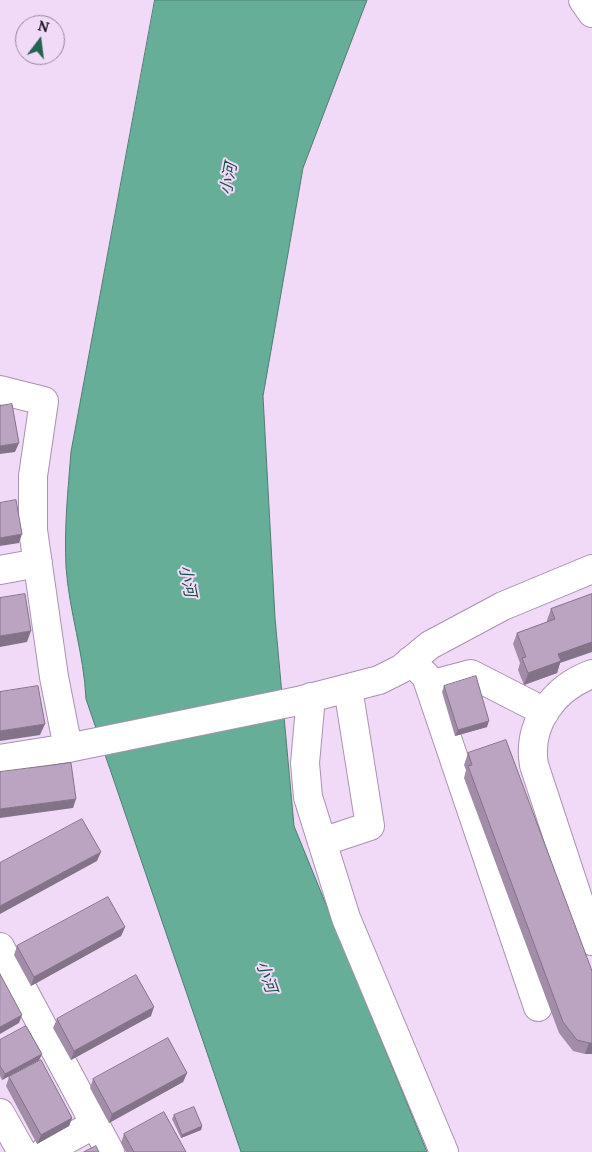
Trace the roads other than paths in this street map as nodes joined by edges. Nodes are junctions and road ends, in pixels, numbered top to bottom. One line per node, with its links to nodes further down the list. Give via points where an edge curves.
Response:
1 (583, 0): 2 (street)
2 (592, 13)
3 (0, 390): 4 (street, via 44,401 33,476 33,530)
4 (38, 564): 6 (street); 13 (street)
5 (592, 569): 7 (street, via 503,606 430,645)
6 (0, 570)
7 (410, 661): 9 (street, via 426,676); 10 (street, via 379,680)
8 (592, 674): 12 (street, via 575,680)
9 (429, 685): 12 (street, via 471,674); 18 (street)
10 (348, 688): 11 (street); 15 (street, via 370,826)
11 (305, 699): 13 (street); 15 (street, via 308,797)
12 (545, 712): 16 (street, via 532,741 534,765)
13 (68, 748): 14 (street)
14 (0, 760)
15 (322, 842): 24 (street, via 346,918)
16 (592, 941)
17 (0, 947): 20 (street)
18 (538, 1007)
19 (0, 1113): 21 (street)
20 (95, 1124): 22 (street); 23 (street)
21 (22, 1152)
22 (44, 1152)
23 (110, 1152)
24 (444, 1152)

